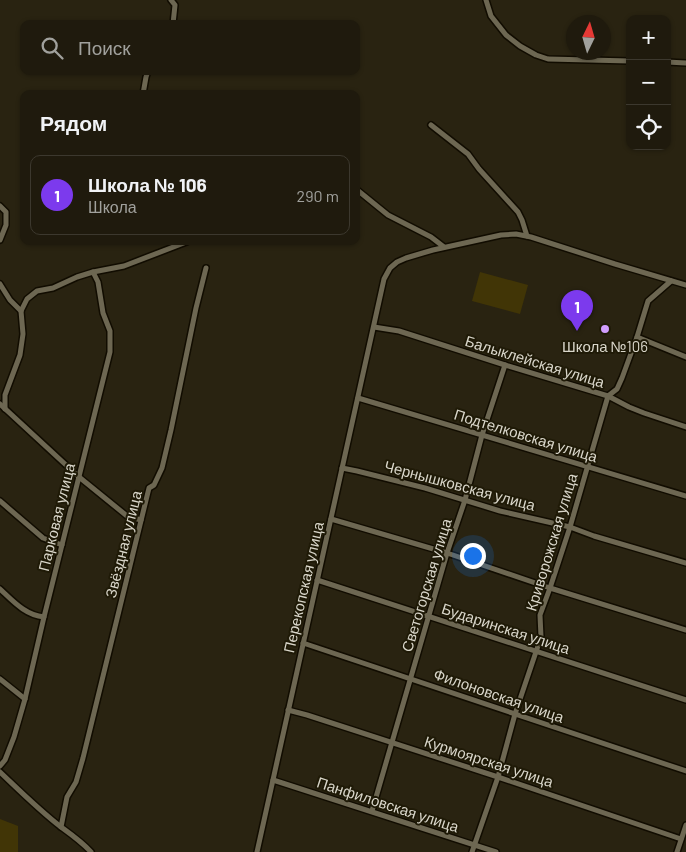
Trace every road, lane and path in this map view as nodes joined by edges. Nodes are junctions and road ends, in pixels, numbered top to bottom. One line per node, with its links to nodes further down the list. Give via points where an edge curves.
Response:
1 (171, 0): 3 (street, via 175,5)
2 (486, 0): 4 (street, via 491,16 506,35 536,55 548,59)
3 (173, 20)
4 (626, 61)
5 (671, 62): 6 (street)
6 (686, 62)
7 (147, 75): 8 (street)
8 (144, 90)
9 (431, 125): 12 (street, via 468,154 518,212)
10 (360, 192): 15 (street, via 388,215)
11 (0, 206): 13 (street, via 6,212 6,225)
12 (527, 236): 15 (street, via 501,235); 18 (street)
13 (0, 240)
14 (179, 245): 17 (street, via 124,266)
15 (444, 247): 22 (street, Перекопская улица, via 406,258 390,268 384,279)
16 (206, 268): 39 (street, Звёздная улица, via 162,468 154,485 149,488)
17 (93, 272): 21 (street, via 37,291 27,299); 34 (street, Парковая улица, via 110,331 110,352)
18 (671, 281): 20 (street); 23 (street, Криворожская улица, via 648,300)
19 (0, 284): 21 (street)
20 (686, 285)
21 (21, 311): 29 (street, via 23,334 20,355 5,395)
22 (374, 327): 25 (street, Балыклейская улица); 27 (street, Перекопская улица)
23 (637, 337): 24 (street); 26 (street, Криворожская улица, via 617,389)
24 (686, 356)
25 (505, 366): 26 (street, Балыклейская улица); 31 (street, Светогорская улица)
26 (608, 396): 30 (street, Балыклейская улица, via 628,407); 32 (street, Криворожская улица)
27 (358, 398): 31 (street, Подтелковская улица); 33 (street, Перекопская улица)
28 (0, 404): 29 (street)
29 (5, 409): 34 (street)
30 (686, 427)
31 (482, 435): 32 (street, Подтелковская улица); 36 (street, Светогорская улица)
32 (587, 466): 35 (street, Подтелковская улица); 40 (street, Криворожская улица)
33 (342, 468): 36 (street, Чернышковская улица); 38 (street, Перекопская улица)
34 (79, 477): 39 (street, via 128,516); 41 (street, Парковая улица)
35 (686, 496)
36 (465, 500): 40 (street, Чернышковская улица); 42 (street, Светогорская улица)
37 (0, 501): 41 (street, via 43,538)
38 (331, 519): 42 (street); 44 (street, Перекопская улица)
39 (141, 520): 66 (street, Звёздная улица, via 83,758 76,782 67,797)
40 (570, 527): 43 (street, Чернышковская улица); 45 (street, Криворожская улица)
41 (62, 545): 48 (street, Парковая улица)
42 (448, 553): 45 (street); 47 (street, Светогорская улица)
43 (686, 563)
44 (318, 580): 47 (street, Бударинская улица); 50 (street, Перекопская улица)
45 (550, 588): 49 (street); 51 (street, Криворожская улица, via 540,615 541,637)
46 (0, 589): 48 (street, via 22,609)
47 (429, 616): 51 (street, Бударинская улица); 53 (street, Светогорская улица)
48 (44, 617): 54 (street, Парковая улица)
49 (686, 630)
50 (303, 643): 53 (street, Филоновская улица); 56 (street, Перекопская улица)
51 (537, 651): 55 (street, Бударинская улица); 57 (street, Криворожская улица)
52 (0, 678): 54 (street)
53 (411, 679): 57 (street, Филоновская улица); 58 (street, Светогорская улица)
54 (25, 699): 59 (street, Парковая улица, via 14,737)
55 (686, 700)
56 (288, 710): 58 (street, Курмоярская улица); 63 (street, Перекопская улица)
57 (515, 714): 60 (street, Филоновская улица); 62 (street, Криворожская улица)
58 (391, 742): 62 (street, Курмоярская улица); 64 (street, Светогорская улица)
59 (0, 766)
60 (686, 771)
61 (0, 772): 66 (street)
62 (498, 777): 67 (street, Курмоярская улица); 68 (street, Криворожская улица)
63 (273, 780): 64 (street, Панфиловская улица); 70 (street, Перекопская улица)
64 (372, 811): 68 (street, Панфиловская улица)
65 (686, 825): 67 (street)
66 (61, 827): 69 (street)
67 (681, 839): 73 (street)
68 (474, 845): 71 (street, Криворожская улица); 72 (street, Панфиловская улица)
69 (91, 852)
70 (257, 852)
71 (472, 852)
72 (496, 852)
73 (677, 852)

